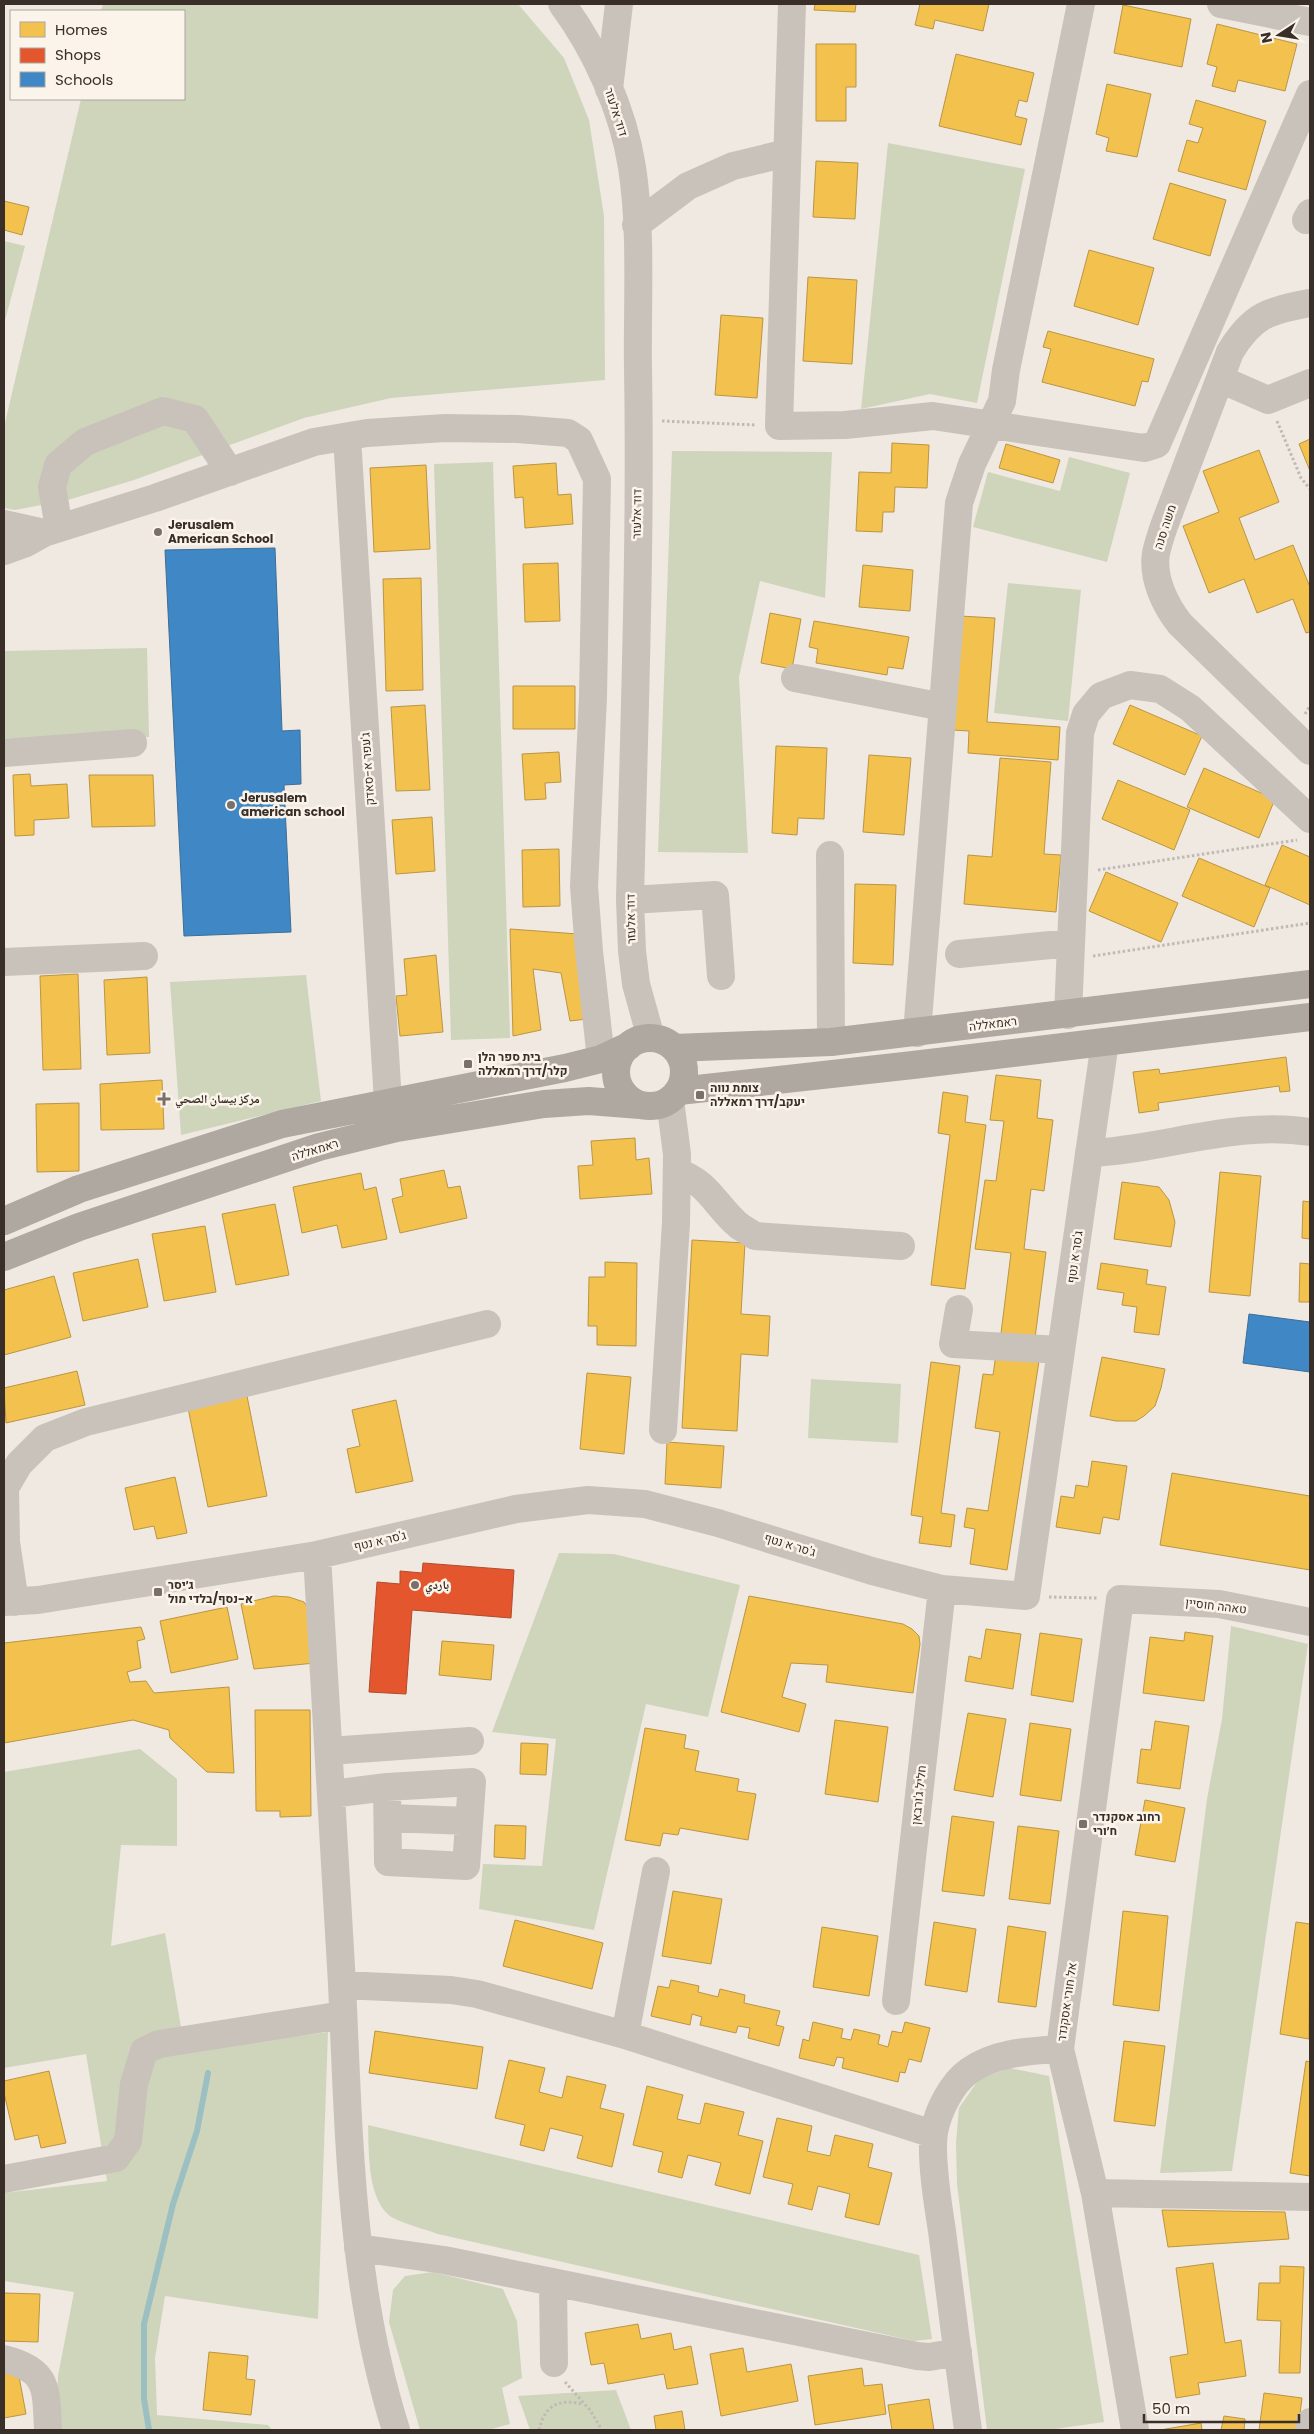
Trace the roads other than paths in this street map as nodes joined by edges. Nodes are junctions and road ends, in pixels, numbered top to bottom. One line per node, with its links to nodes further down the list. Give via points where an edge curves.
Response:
1 (562, 4): 7 (street, דוד אלעזר, via 587,42)
2 (619, 4): 7 (street)
3 (792, 4): 9 (street)
4 (1081, 4): 14 (street, via 1002,401)
5 (1221, 4): 6 (street)
6 (1310, 22)
7 (609, 88): 10 (street, דוד אלעזר, via 631,165)
8 (1310, 94): 14 (street, via 1157,444 1144,448)
9 (787, 153): 10 (street, via 733,166 688,186); 14 (street, via 779,426 845,425 933,416)
10 (636, 225): 27 (street, דוד אלעזר, via 639,420)
11 (1310, 302): 12 (street, משה סנה, via 1281,309 1254,321 1230,352)
12 (1220, 379): 13 (street, via 1268,400); 23 (street, משה סנה, via 1164,526 1156,555 1159,586 1169,610 1180,624)
13 (1310, 383)
14 (990, 424): 21 (street, via 959,503)
15 (347, 436): 16 (street, via 314,442); 40 (street, via 445,428 568,433 579,440 597,479 593,696 584,886); 42 (street, ג'עפר א-סאדק)
16 (230, 472): 18 (street); 18 (street, via 195,419 163,411 85,442 58,464 52,487)
17 (4, 524): 18 (street)
18 (52, 530): 19 (street)
19 (4, 550)
20 (795, 678): 21 (street)
21 (943, 707): 36 (street)
22 (133, 743): 24 (street)
23 (1310, 751)
24 (4, 753)
25 (1305, 829): 28 (street, via 1190,708 1160,688 1130,685 1101,696 1086,714 1080,733)
26 (830, 855): 37 (street)
27 (630, 900): 32 (street, via 715,895); 39 (street, דוד אלעזר, via 636,984)
28 (1071, 951): 29 (street); 34 (street)
29 (959, 954)
30 (144, 956): 31 (street)
31 (4, 962)
32 (721, 976)
33 (1310, 984): 34 (highway, ראמאללה)
34 (1068, 1014): 36 (highway, ראמאללה)
35 (1310, 1017): 38 (highway)
36 (917, 1033): 37 (highway, ראמאללה)
37 (832, 1042): 39 (highway, ראמאללה)
38 (1105, 1042): 41 (highway); 45 (street, ג'סר א נטף)
39 (651, 1044): 40 (highway, ראמאללה); 41 (highway, via 681,1058 683,1080); 43 (highway, via 621,1055 617,1066 621,1090)
40 (602, 1059): 42 (highway, ראמאללה)
41 (674, 1096): 43 (highway, via 660,1105); 46 (street)
42 (388, 1102): 47 (highway, ראמאללה, via 282,1124 79,1189)
43 (640, 1105): 49 (highway, ראמאללה, via 589,1101 544,1104 388,1130 319,1147 78,1226)
44 (1310, 1132): 45 (street, via 1270,1130 1200,1135)
45 (1089, 1153): 52 (street, ג'סר א נטף)
46 (676, 1172): 48 (street, via 691,1177 704,1187 738,1224 755,1236); 53 (street, via 676,1223)
47 (4, 1221)
48 (901, 1246)
49 (4, 1257)
50 (959, 1309): 52 (street, via 953,1344)
51 (487, 1324): 57 (street, via 86,1422 45,1438 19,1464 5,1488)
52 (1062, 1350): 55 (street, ג'סר א נטף, via 1026,1596)
53 (663, 1430)
54 (318, 1555): 55 (street, ג'סר א נטף, via 516,1509 588,1500 645,1504); 57 (street, ג'סר א נטף); 60 (street)
55 (942, 1589): 67 (street, חליל ג'ורבאן)
56 (1120, 1599): 58 (street, טאהה חוסיין, via 1219,1604); 70 (street, אל חורי אסקנדר)
57 (10, 1602)
58 (1310, 1622)
59 (470, 1741): 60 (street)
60 (329, 1751): 62 (street)
61 (387, 1786): 62 (street); 63 (street); 64 (street, via 472,1782)
62 (331, 1794): 66 (street)
63 (388, 1818): 64 (street); 64 (street, via 388,1862 466,1866)
64 (469, 1821)
65 (656, 1872): 69 (street)
66 (342, 1985): 68 (street); 69 (street, via 477,1994)
67 (896, 2001)
68 (343, 2015): 72 (street, via 159,2044 144,2051 134,2084 128,2141 116,2158); 75 (street, via 349,2164)
69 (625, 2035): 71 (street)
70 (1060, 2049): 71 (street, via 1020,2052 993,2059 969,2071 946,2100); 73 (street, אל חורי אסקנדר)
71 (933, 2134): 77 (street, via 936,2184)
72 (4, 2179)
73 (1095, 2193): 74 (street); 84 (street, אל חורי אסקנדר)
74 (1310, 2198)
75 (358, 2248): 76 (street, via 444,2260); 82 (street, via 369,2319)
76 (553, 2282): 77 (street, via 917,2356); 79 (street)
77 (958, 2352): 83 (street)
78 (4, 2359): 81 (street, via 24,2364 42,2379)
79 (554, 2363)
80 (1310, 2422): 85 (street)
81 (48, 2430)
82 (396, 2430)
83 (968, 2430)
84 (1135, 2430)
85 (1309, 2430)

